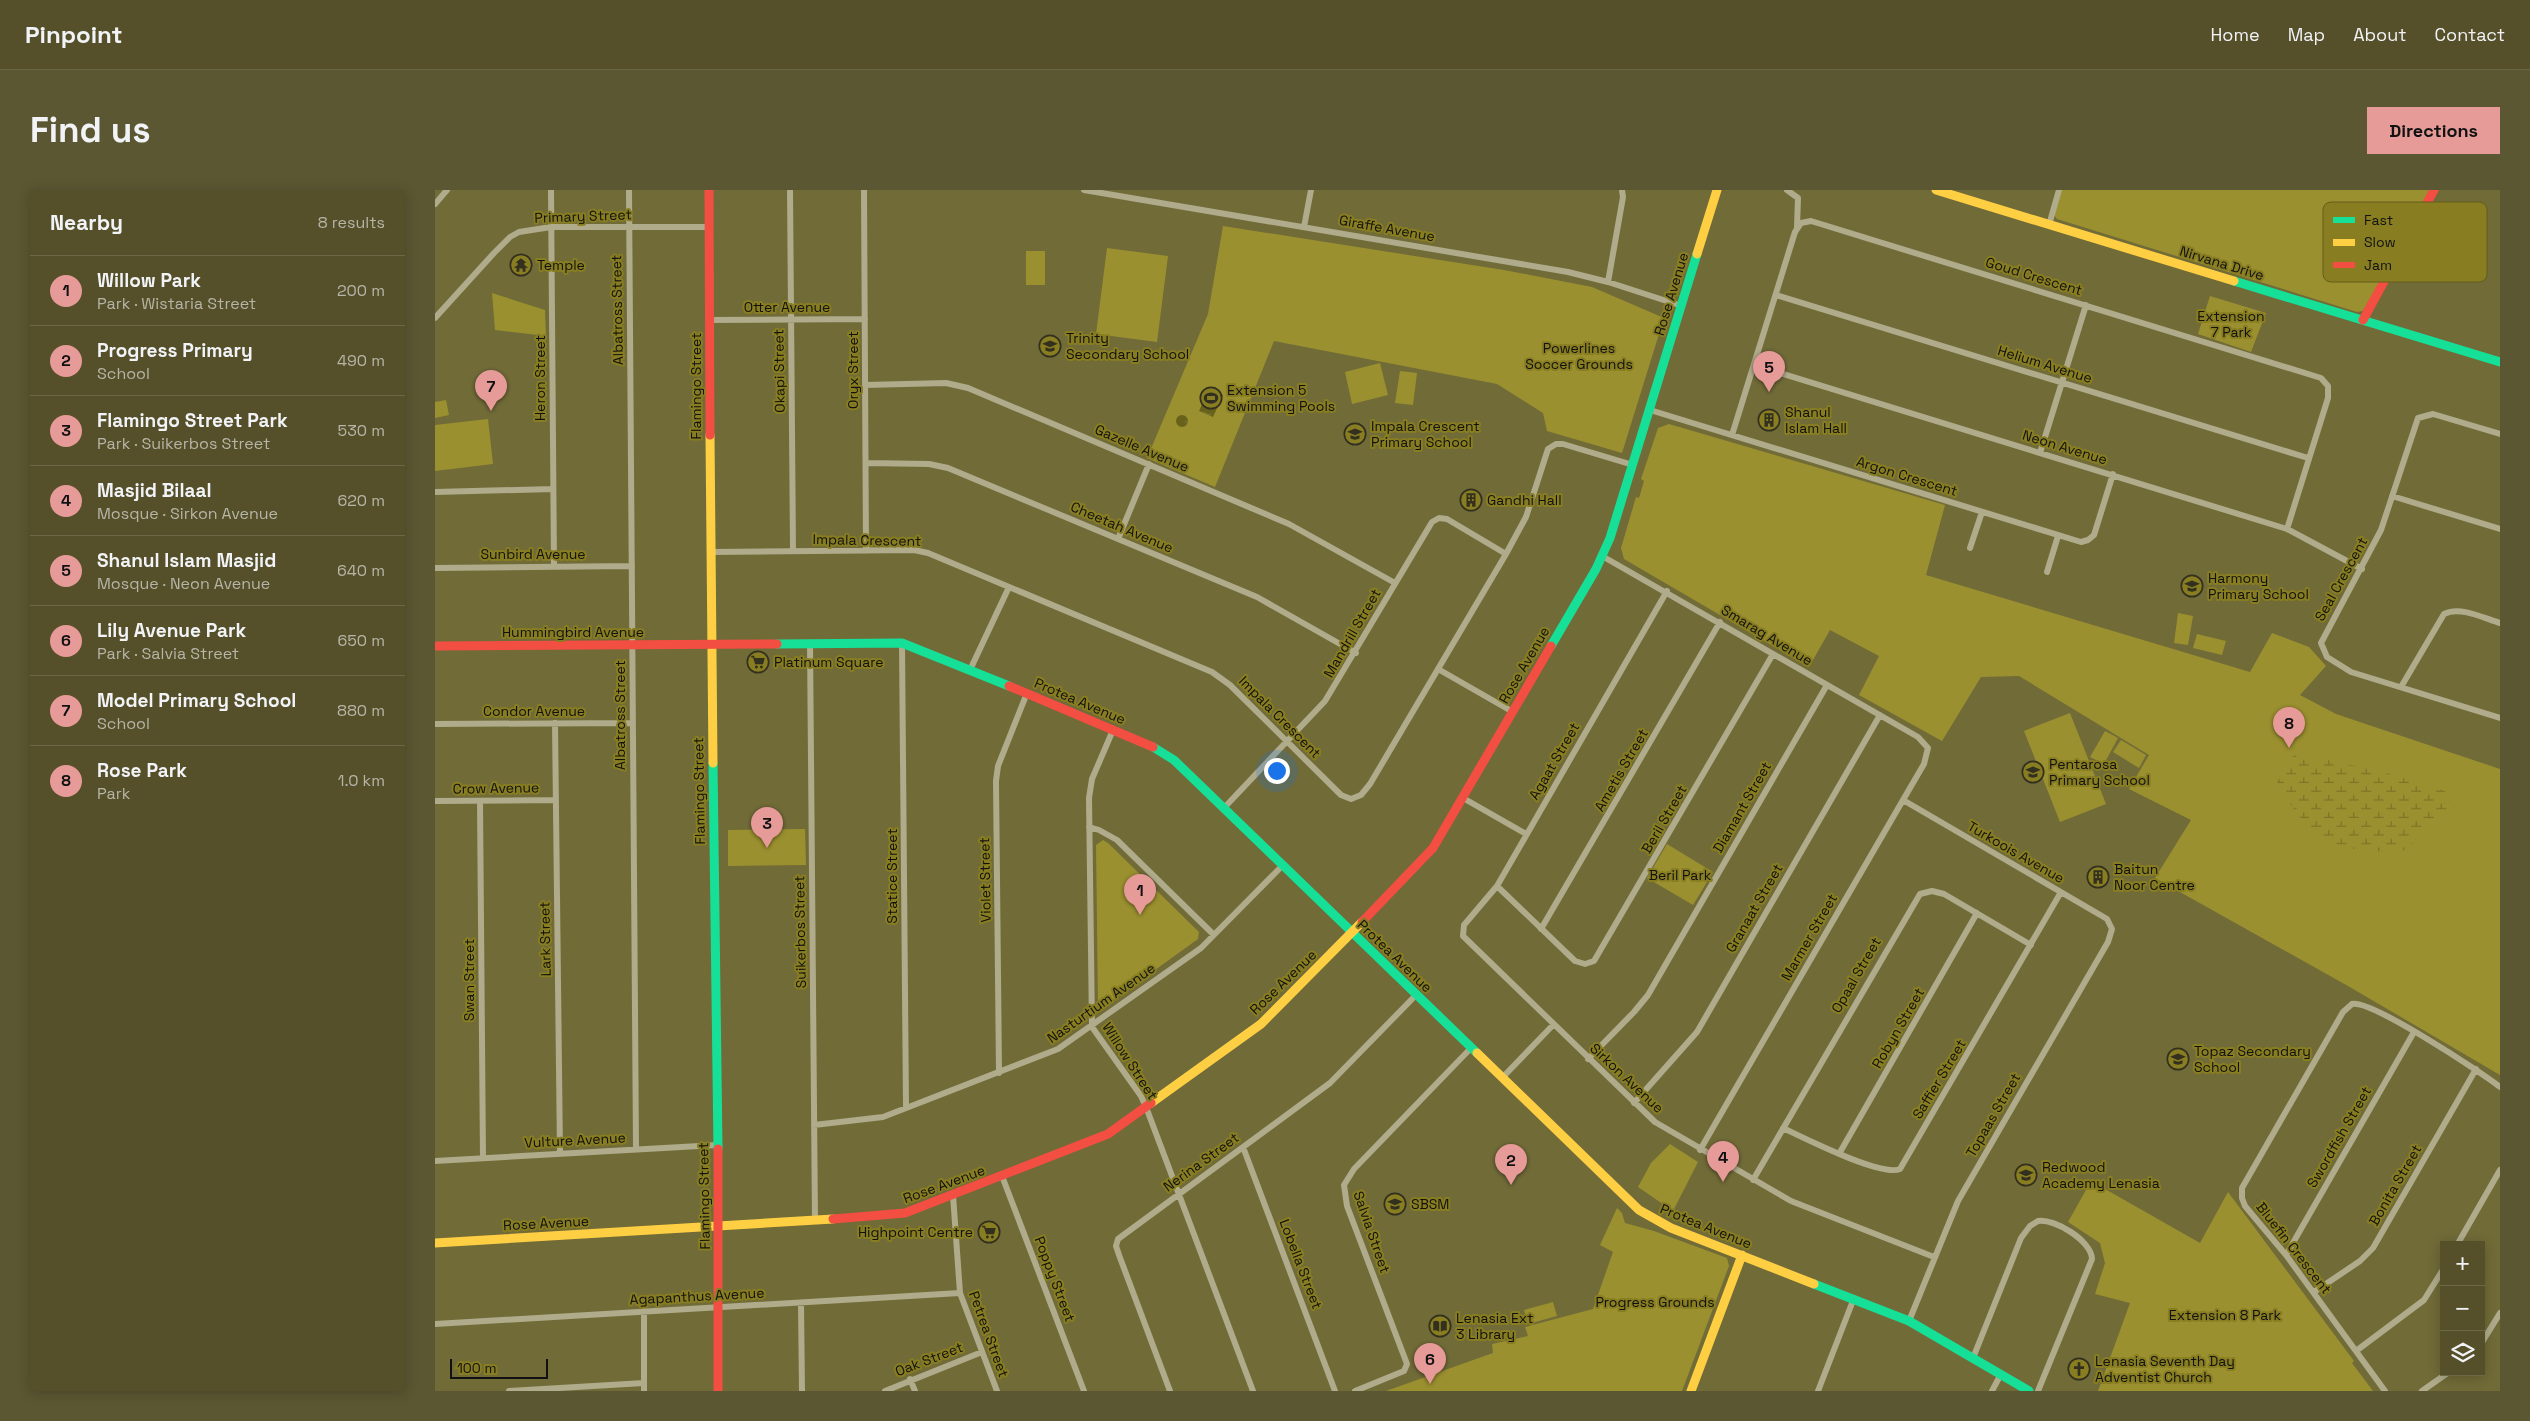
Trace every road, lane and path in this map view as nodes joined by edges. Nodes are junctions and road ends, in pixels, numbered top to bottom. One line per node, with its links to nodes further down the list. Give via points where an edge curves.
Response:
1 (447, 190): 16 (street)
2 (551, 190): 19 (street, Heron Street)
3 (629, 190): 20 (street, Albatross Street)
4 (709, 190): 18 (street, Flamingo Street)
5 (790, 190): 31 (street, Okapi Street)
6 (864, 190): 29 (street, Oryx Street)
7 (1084, 190): 21 (street, Giraffe Avenue)
8 (1311, 190): 21 (street)
9 (1622, 190): 23 (street)
10 (1717, 190): 27 (street, Rose Avenue)
11 (1787, 190): 22 (street, via 1798,198)
12 (1937, 190): 17 (street, Nirvana Drive)
13 (2059, 190): 17 (street)
14 (2434, 190): 15 (street)
15 (2427, 202)
16 (435, 204)
17 (2049, 225): 32 (street, Nirvana Drive)
18 (709, 226): 20 (street, Primary Street); 30 (street, Flamingo Street)
19 (551, 227): 20 (street, Primary Street); 28 (street, Primary Street, via 525,230 510,237); 46 (street, Heron Street)
20 (629, 227): 61 (street, Albatross Street)
21 (1304, 227): 23 (street, Giraffe Avenue, via 1568,272)
22 (1797, 227): 25 (street); 26 (street, Goud Crescent, via 1811,220)
23 (1608, 282): 27 (street, Giraffe Avenue)
24 (2384, 282): 32 (street)
25 (1776, 295): 34 (street); 35 (street, Helium Avenue)
26 (2086, 305): 35 (street); 41 (street, Goud Crescent, via 2321,378 2328,386 2328,398)
27 (1682, 306): 37 (street, Rose Avenue)
28 (435, 318)
29 (865, 319): 31 (street, Otter Avenue); 36 (street, Oryx Street)
30 (709, 320): 31 (street, Otter Avenue); 57 (street, Flamingo Street)
31 (791, 320): 55 (street, Okapi Street)
32 (2363, 320): 33 (street, Nirvana Drive)
33 (2500, 362)
34 (1753, 365): 39 (street); 40 (street, Neon Avenue)
35 (2062, 383): 40 (street); 41 (street, Helium Avenue)
36 (865, 385): 42 (street, Oryx Street); 43 (street, Gazelle Avenue, via 946,383 962,386)
37 (1650, 410): 39 (street, Argon Crescent); 44 (street, Rose Avenue)
38 (2500, 434): 48 (street, Seal Crescent, via 2433,414 2420,417 2413,426)
39 (1732, 435): 49 (street, Argon Crescent)
40 (2040, 453): 45 (street, Neon Avenue)
41 (2308, 458): 50 (street, Goud Crescent)
42 (866, 463): 53 (street, Cheetah Avenue, via 929,464 948,468); 56 (street, Oryx Street)
43 (1149, 464): 53 (street); 65 (street, Gazelle Avenue, via 1289,524)
44 (1633, 465): 58 (street, Impala Crescent, via 1563,444 1551,446 1526,516); 59 (street, Rose Avenue)
45 (2113, 474): 50 (street, Neon Avenue); 52 (street, Argon Crescent, via 2091,538 2081,542)
46 (553, 489): 47 (street); 60 (street, Heron Street)
47 (435, 492)
48 (2392, 496): 51 (street); 63 (street, Seal Crescent, via 2381,530)
49 (1981, 512): 52 (street, Argon Crescent); 54 (street)
50 (2287, 528): 63 (street, Neon Avenue)
51 (2500, 529)
52 (2058, 536): 64 (street)
53 (1118, 539): 75 (street, Cheetah Avenue, via 1257,597)
54 (1970, 548)
55 (793, 551): 56 (street, Impala Crescent); 57 (street, Impala Crescent)
56 (866, 551): 66 (street, Impala Crescent, via 921,551)
57 (712, 552): 73 (street, Flamingo Street)
58 (1506, 554): 65 (street, Mandrill Street, via 1454,522 1439,518 1429,526); 77 (street, Impala Crescent)
59 (1602, 556): 67 (street, Smarag Avenue); 82 (street, Rose Avenue)
60 (554, 566): 61 (street, Sunbird Avenue); 62 (street, Sunbird Avenue)
61 (632, 566): 72 (street, Albatross Street)
62 (435, 568)
63 (2362, 569): 80 (street, Seal Crescent, via 2327,630 2322,648 2331,660 2351,672)
64 (2047, 572)
65 (1395, 583): 75 (street, Mandrill Street)
66 (1009, 587): 78 (street); 90 (street, Impala Crescent, via 1212,672 1230,685)
67 (1667, 591): 68 (street, Smarag Avenue); 98 (street, Agaat Street)
68 (1720, 622): 76 (street, Smarag Avenue); 103 (street, Ametis Street)
69 (2500, 623): 80 (street, via 2463,612 2444,614)
70 (811, 643): 71 (street, Protea Avenue); 73 (street, Protea Avenue); 122 (street, Suikerbos Street)
71 (902, 643): 78 (street, Protea Avenue); 121 (street, Statice Street)
72 (632, 645): 73 (street, Hummingbird Avenue); 74 (street, Hummingbird Avenue); 87 (street, Albatross Street)
73 (711, 645): 124 (street, Flamingo Street)
74 (435, 646)
75 (1356, 653): 90 (street, Mandrill Street, via 1325,701)
76 (1773, 654): 79 (street, Smarag Avenue); 103 (street, Beril Street, via 1597,958 1591,963 1578,963)
77 (1437, 669): 82 (street); 90 (street, Impala Crescent, via 1374,779 1357,797 1345,797)
78 (971, 670): 81 (street, Protea Avenue)
79 (1827, 685): 83 (street, Smarag Avenue); 114 (street, Diamant Street, via 1647,995)
80 (2401, 687): 84 (street, Seal Crescent)
81 (1027, 693): 88 (street, Protea Avenue); 116 (street, Violet Street, via 998,766 996,781)
82 (1513, 712): 91 (street, Rose Avenue)
83 (1880, 715): 89 (street, Smarag Avenue); 119 (street, Granaat Street, via 1697,1032)
84 (2500, 718)
85 (555, 723): 86 (street, Condor Avenue); 87 (street, Condor Avenue); 92 (street, Lark Street)
86 (435, 724)
87 (633, 724): 126 (street, Albatross Street)
88 (1113, 730): 96 (street, Protea Avenue, via 1169,756); 97 (street, Willow Street, via 1091,779)
89 (1918, 737): 93 (street, Marmer Street, via 1927,745 1928,755)
90 (1288, 742): 96 (street, Mandrill Street)
91 (1463, 798): 98 (street); 105 (street, Rose Avenue, via 1429,853)
92 (556, 800): 95 (street, Crow Avenue); 128 (street, Lark Street)
93 (1903, 800): 101 (street, Turkoois Avenue); 127 (street, Marmer Street)
94 (435, 801): 95 (street, Crow Avenue)
95 (480, 801): 130 (street, Swan Street)
96 (1223, 809): 99 (street, Protea Avenue)
97 (1089, 828): 106 (street, via 1117,840); 111 (street, Willow Street)
98 (1526, 834): 100 (street, Agaat Street)
99 (1282, 866): 105 (street, Protea Avenue); 106 (street, Nasturtium Avenue)
100 (1497, 886): 103 (street, Beril Street); 107 (street, Agaat Street, via 1464,925)
101 (2061, 892): 104 (street, Turkoois Avenue, via 2107,919); 108 (street, Saffier Street)
102 (1977, 913): 108 (street, Opaal Street); 123 (street, Opaal Street, via 1937,892 1928,891 1918,896); 129 (street, Robyn Street)
103 (1541, 928)
104 (2112, 929): 143 (street, Topaas Street, via 2108,942 1958,1201)
105 (1352, 933): 109 (street, Protea Avenue); 120 (street, Rose Avenue, via 1266,1020)
106 (1214, 935): 111 (street, Nasturtium Avenue)
107 (1466, 940): 110 (street, Sirkon Avenue)
108 (2031, 945): 129 (street, Saffier Street, via 1903,1167 1887,1171)
109 (1416, 995): 113 (street, Protea Avenue); 125 (street, Nerina Street, via 1330,1083)
110 (1553, 1025): 114 (street, Sirkon Avenue); 117 (street)
111 (1092, 1027): 116 (street, Nasturtium Avenue, via 1052,1052); 120 (street, Willow Street)
112 (2414, 1032): 115 (street, Bluefin Crescent); 142 (street, Swordfish Street); 142 (street, Bluefin Crescent, via 2364,1004 2348,1006 2260,1156 2242,1188 2243,1201)
113 (1471, 1048): 117 (street, Protea Avenue); 172 (street, Salvia Street, via 1354,1169 1344,1186 1347,1206 1406,1361 1405,1369)
114 (1588, 1059): 119 (street, Sirkon Avenue)
115 (2476, 1069): 118 (street, Bluefin Crescent); 145 (street, Bonita Street, via 2373,1248)
116 (999, 1073): 121 (street, Nasturtium Avenue)
117 (1502, 1078): 141 (street, Protea Avenue, via 1645,1215)
118 (2500, 1087)
119 (1634, 1103): 127 (street, Sirkon Avenue, via 1655,1122)
120 (1146, 1107): 133 (street, Rose Avenue, via 1102,1137); 135 (street, Willow Street)
121 (906, 1108): 122 (street, Nasturtium Avenue, via 877,1119)
122 (814, 1125): 137 (street, Suikerbos Street)
123 (1783, 1128): 129 (street, Saffier Street); 134 (street, Opaal Street)
124 (717, 1145): 126 (street, Vulture Avenue); 138 (street, Flamingo Street)
125 (1243, 1147): 135 (street, Nerina Street); 171 (street, Lobella Street)
126 (637, 1149): 128 (street, Vulture Avenue)
127 (1700, 1150): 134 (street, Sirkon Avenue)
128 (560, 1154): 130 (street, Vulture Avenue)
129 (1839, 1154)
130 (483, 1158): 131 (street, Vulture Avenue)
131 (435, 1161)
132 (2500, 1170): 139 (street)
133 (1002, 1176): 136 (street, Rose Avenue); 168 (street, Poppy Street)
134 (1753, 1180): 143 (street, Sirkon Avenue, via 1805,1207)
135 (1178, 1194): 169 (street, Nerina Street, via 1122,1236 1117,1246); 170 (street, Willow Street)
136 (953, 1195): 137 (street, Rose Avenue, via 895,1215); 146 (street, Petrea Street)
137 (815, 1221): 138 (street, Rose Avenue)
138 (719, 1226): 140 (street, Rose Avenue); 149 (street, Flamingo Street)
139 (2459, 1241)
140 (435, 1243)
141 (1743, 1255): 147 (street, Protea Avenue); 173 (street)
142 (2286, 1255): 145 (street, Bluefin Crescent)
143 (1934, 1257): 152 (street, Topaas Street)
144 (2440, 1274): 155 (street, via 2419,1305)
145 (2314, 1292): 155 (street, Bluefin Crescent)
146 (960, 1293): 148 (street, Agapanthus Avenue); 156 (street, Petrea Street)
147 (1854, 1298): 152 (street, Protea Avenue); 174 (street)
148 (801, 1303): 149 (street, Agapanthus Avenue); 164 (street)
149 (717, 1308): 150 (street, Agapanthus Avenue); 163 (street, Flamingo Street)
150 (644, 1311): 153 (street, Agapanthus Avenue); 161 (street)
151 (2500, 1313): 154 (street)
152 (1909, 1321): 157 (street, Protea Avenue)
153 (435, 1324)
154 (2485, 1337)
155 (2356, 1351): 178 (street, Bluefin Crescent)
156 (982, 1352): 160 (street, Oak Street); 167 (street, Petrea Street)
157 (1973, 1358): 158 (street, Protea Avenue); 177 (street, via 2021,1238 2037,1221 2052,1223 2085,1243 2091,1251 2092,1260)
158 (2001, 1374): 175 (street); 176 (street, Protea Avenue)
159 (2443, 1376): 179 (street)
160 (910, 1379): 165 (street, Oak Street); 166 (street)
161 (644, 1387): 162 (street)
162 (509, 1391)
163 (717, 1391)
164 (802, 1391)
165 (885, 1391)
166 (915, 1391)
167 (997, 1391)
168 (1084, 1391)
169 (1170, 1391)
170 (1253, 1391)
171 (1335, 1391)
172 (1355, 1391)
173 (1691, 1391)
174 (1819, 1391)
175 (1992, 1391)
176 (2029, 1391)
177 (2038, 1391)
178 (2385, 1391)
179 (2422, 1391)

